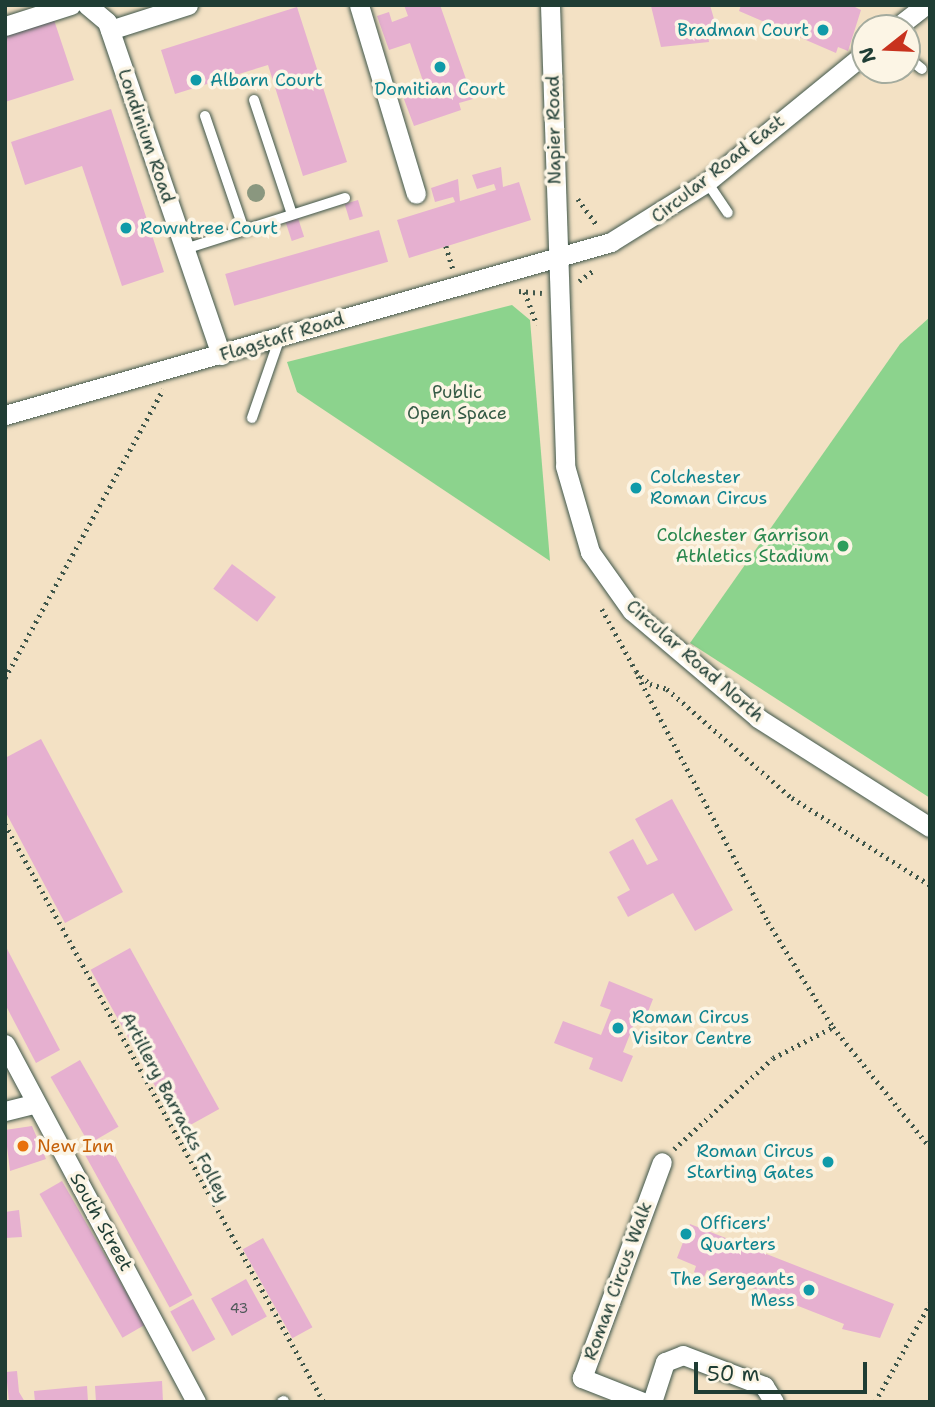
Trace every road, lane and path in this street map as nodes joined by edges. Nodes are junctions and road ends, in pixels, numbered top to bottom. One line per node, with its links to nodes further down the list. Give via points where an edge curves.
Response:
1 (71, 5): 6 (street)
2 (88, 5): 7 (street, Londinium Road)
3 (188, 5): 7 (street)
4 (359, 5): 13 (street)
5 (550, 5): 20 (street, Napier Road)
6 (5, 26)
7 (110, 30): 19 (street, Londinium Road)
8 (851, 64): 11 (street, Circular Road East)
9 (254, 100): 16 (lane)
10 (205, 116): 17 (lane)
11 (707, 181): 15 (lane); 18 (street, Circular Road East)
12 (578, 187): 18 (path, via 578,201)
13 (416, 194)
14 (345, 198): 16 (lane)
15 (728, 213)
16 (292, 214): 17 (lane)
17 (244, 230): 19 (lane)
18 (611, 242): 20 (street, Circular Road East)
19 (185, 249): 25 (street, Londinium Road)
20 (566, 254): 22 (path); 23 (street, Flagstaff Road); 33 (street, Circular Road North, via 565,466 590,552 632,611 758,718)
21 (525, 292): 24 (path)
22 (575, 297)
23 (282, 337): 25 (street, Flagstaff Road); 28 (lane)
24 (539, 341)
25 (221, 355): 26 (street, Flagstaff Road)
26 (171, 370): 27 (street, Flagstaff Road); 31 (path)
27 (5, 415)
28 (252, 418)
29 (600, 604): 30 (path)
30 (636, 671): 34 (path, via 667,689 792,799); 35 (path, via 768,922)
31 (5, 678)
32 (5, 824): 43 (path, Artillery Barracks Folley)
33 (930, 827)
34 (930, 885)
35 (833, 1027): 39 (path); 40 (path, via 773,1058)
36 (5, 1044): 37 (street, South Street)
37 (36, 1103): 38 (street); 42 (street, South Street)
38 (5, 1111)
39 (930, 1147)
40 (662, 1162): 44 (street, Roman Circus Walk, via 582,1378)
41 (930, 1303): 47 (path)
42 (196, 1402)
43 (324, 1402)
44 (643, 1402)
45 (652, 1402): 46 (street, via 665,1363 683,1355 764,1386)
46 (774, 1402)
47 (875, 1402)

